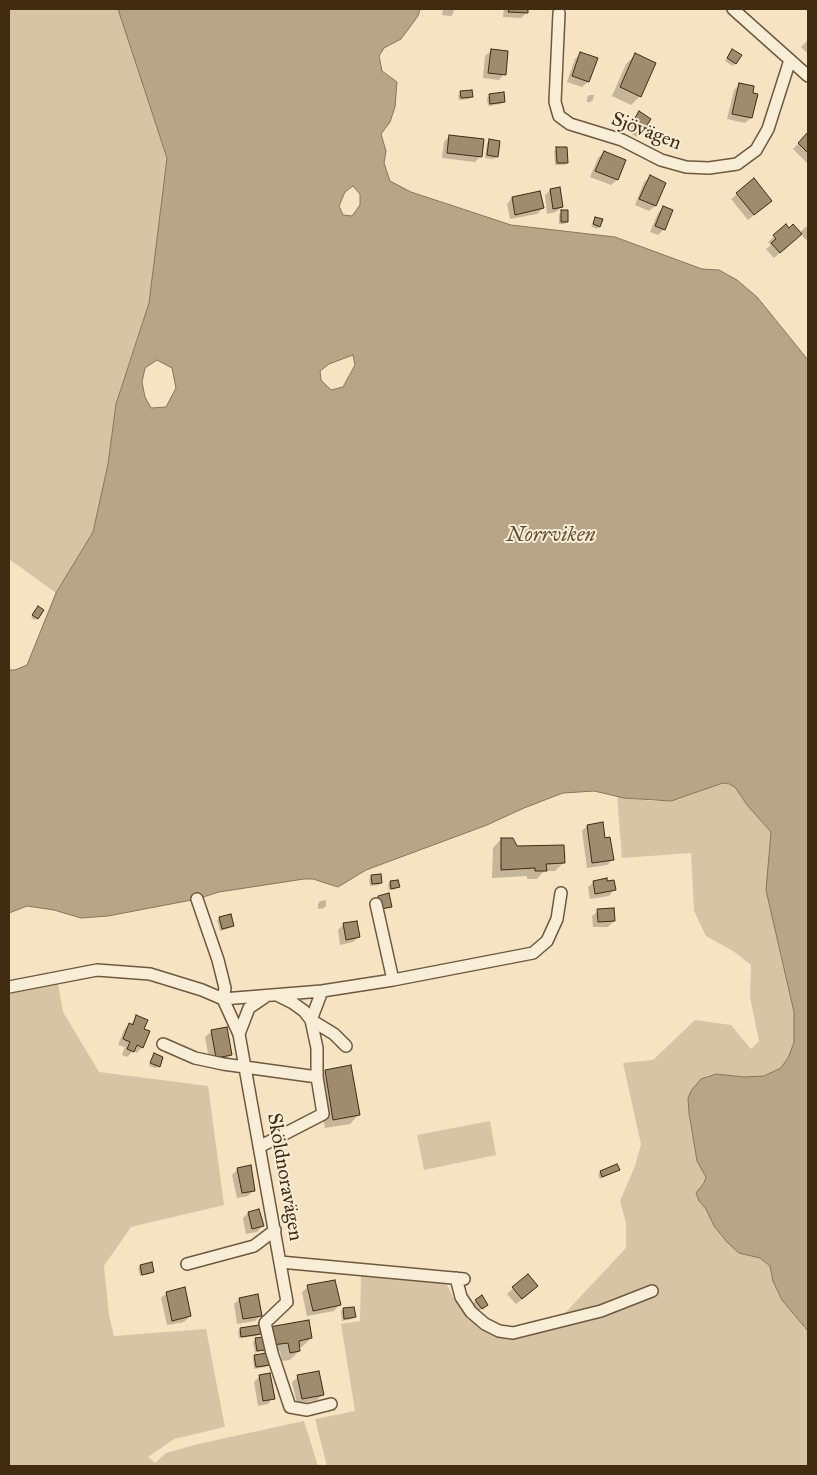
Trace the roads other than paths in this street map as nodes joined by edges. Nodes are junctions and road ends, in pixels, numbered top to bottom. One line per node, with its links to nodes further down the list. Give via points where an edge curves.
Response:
1 (733, 9): 3 (street)
2 (558, 13): 3 (street, Sjövägen, via 555,102 559,116 570,124 622,140 661,160 686,167 737,164 756,150 768,129)
3 (790, 60): 4 (street)
4 (808, 76)
5 (561, 893): 8 (street, via 557,919 547,941 532,953)
6 (197, 899): 13 (street, via 218,960 225,988)
7 (376, 904): 8 (street)
8 (393, 980): 10 (street)
9 (9, 987): 13 (street, via 97,970 150,974)
10 (322, 991): 11 (street); 14 (street)
11 (278, 996): 12 (street); 14 (street, via 293,1003)
12 (265, 997): 13 (street); 15 (street, via 249,1008)
13 (223, 999): 15 (street, Sköldnoravägen)
14 (311, 1020): 17 (street); 19 (street, via 317,1048)
15 (239, 1034): 18 (street, Sköldnoravägen)
16 (163, 1044): 18 (street, via 195,1058)
17 (346, 1046)
18 (245, 1067): 19 (street); 20 (street, Sköldnoravägen)
19 (317, 1077): 20 (street, via 323,1114)
20 (259, 1146): 21 (street, Sköldnoravägen)
21 (275, 1230): 22 (street, Sköldnoravägen); 23 (street, via 254,1246)
22 (280, 1262): 24 (street, Sköldnoravägen, via 460,1279 461,1297 471,1312 499,1332 513,1332 602,1311); 25 (street, via 287,1302 265,1323 290,1407 307,1410)
23 (188, 1264)
24 (652, 1291)
25 (331, 1404)

